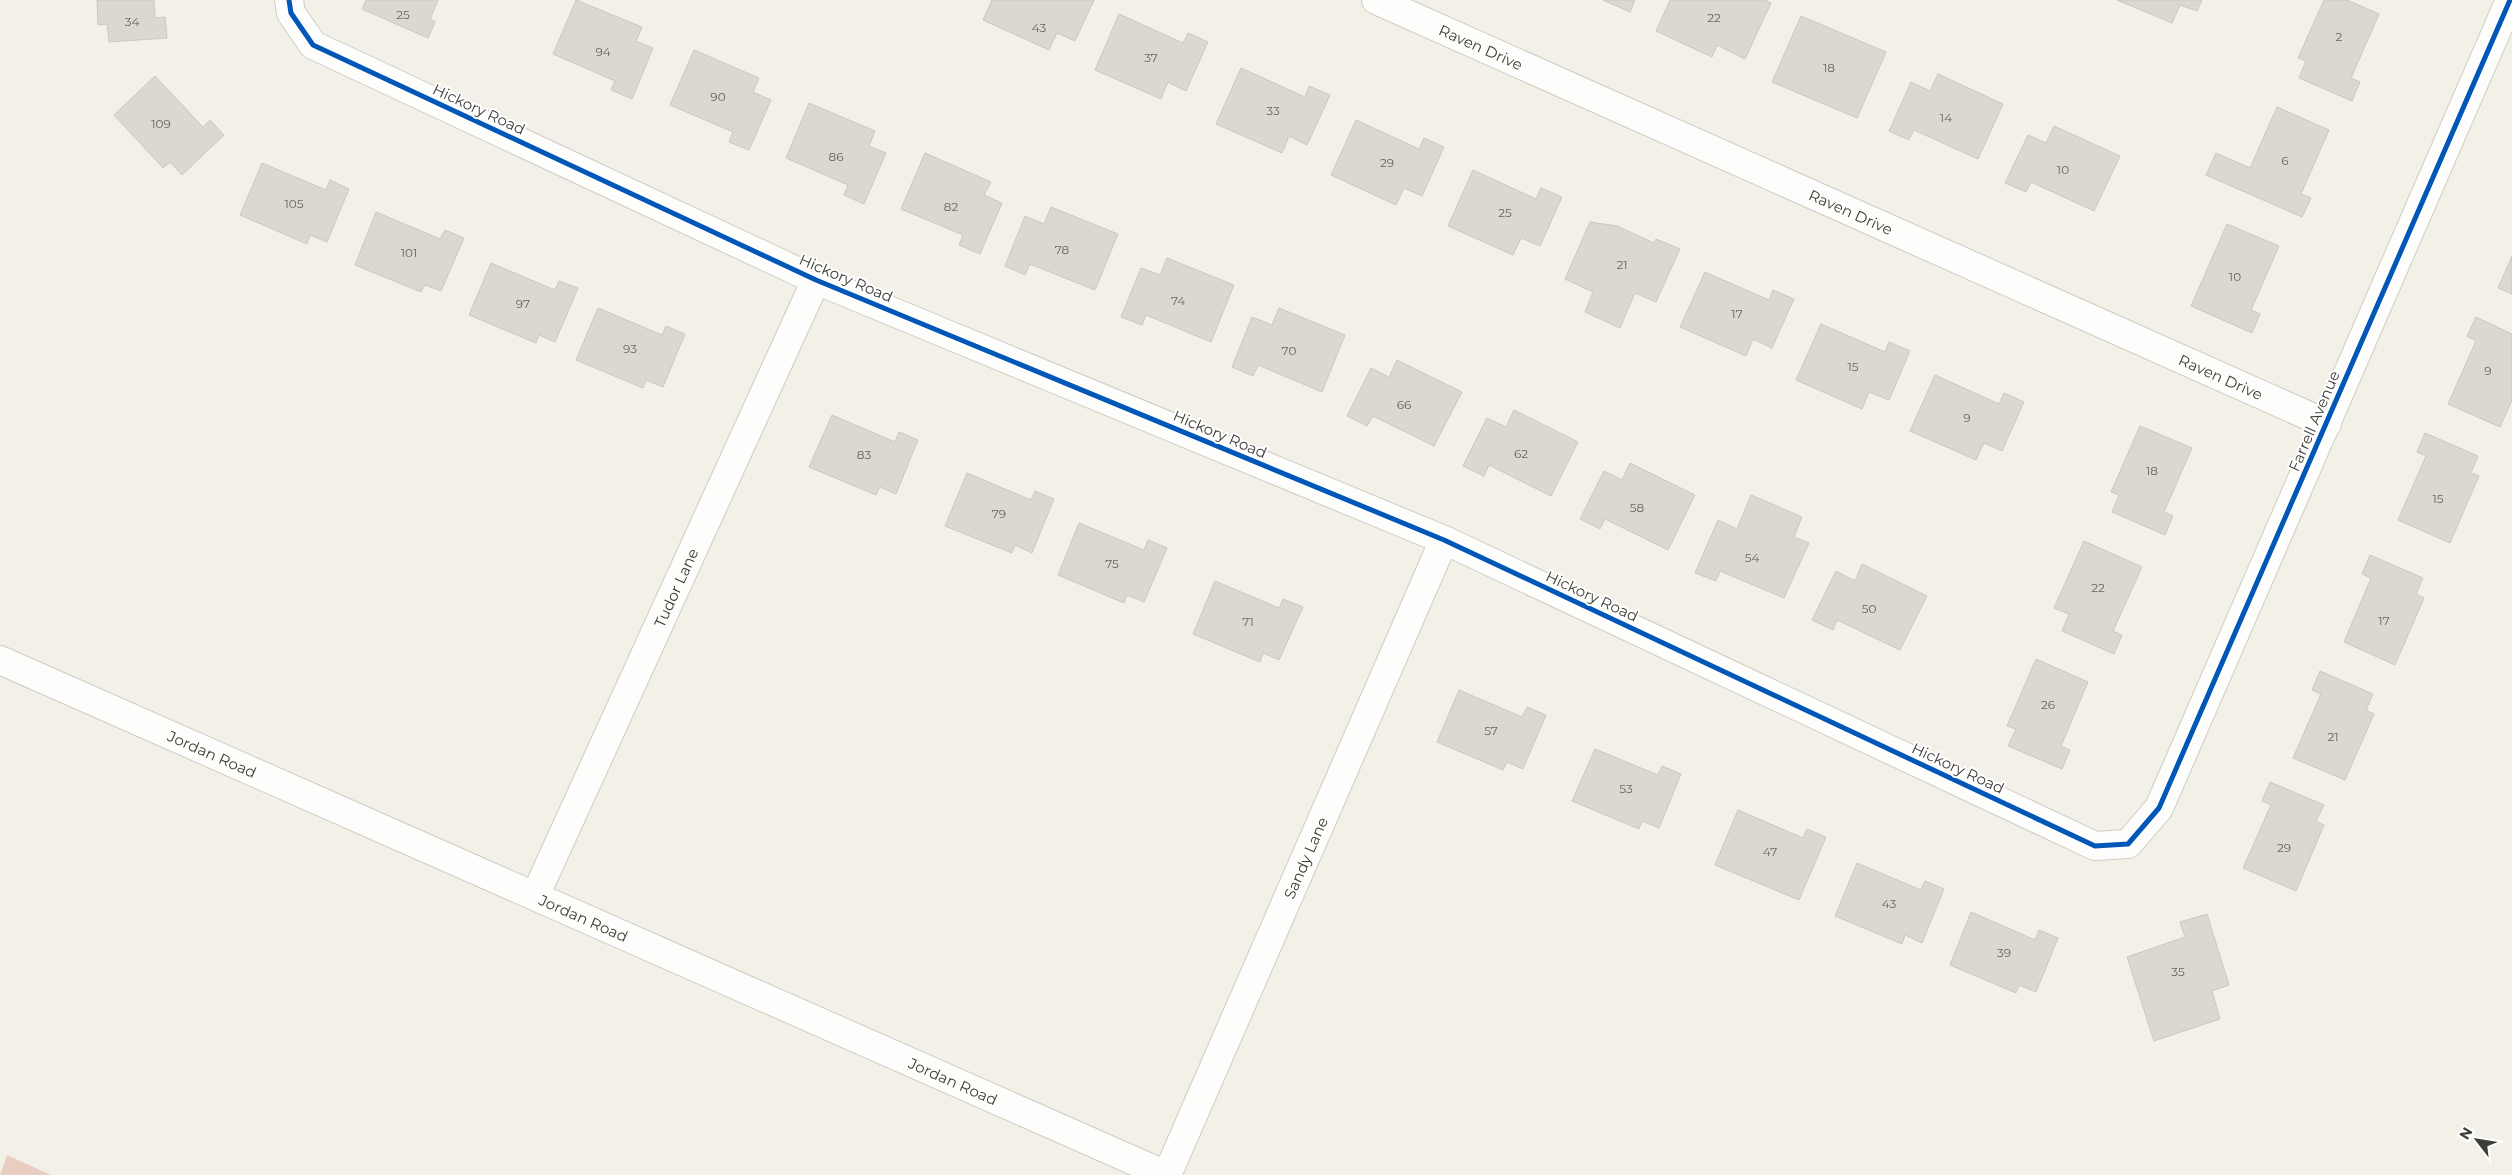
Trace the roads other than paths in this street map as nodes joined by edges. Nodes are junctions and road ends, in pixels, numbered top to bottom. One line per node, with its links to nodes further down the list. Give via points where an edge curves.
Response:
1 (289, 0): 4 (street, Hickory Road, via 291,13 313,45)
2 (1376, 0): 5 (street, Raven Drive)
3 (2510, 0): 5 (street, Farrell Avenue)
4 (816, 280): 6 (street, Hickory Road); 9 (street, Tudor Lane)
5 (2327, 424): 8 (street, Farrell Avenue, via 2160,808)
6 (1444, 540): 8 (street, Hickory Road, via 2095,846); 10 (street, Sandy Lane)
7 (0, 660): 9 (street, Jordan Road)
8 (2128, 844)
9 (535, 896): 10 (street, Jordan Road)
10 (1166, 1175)

